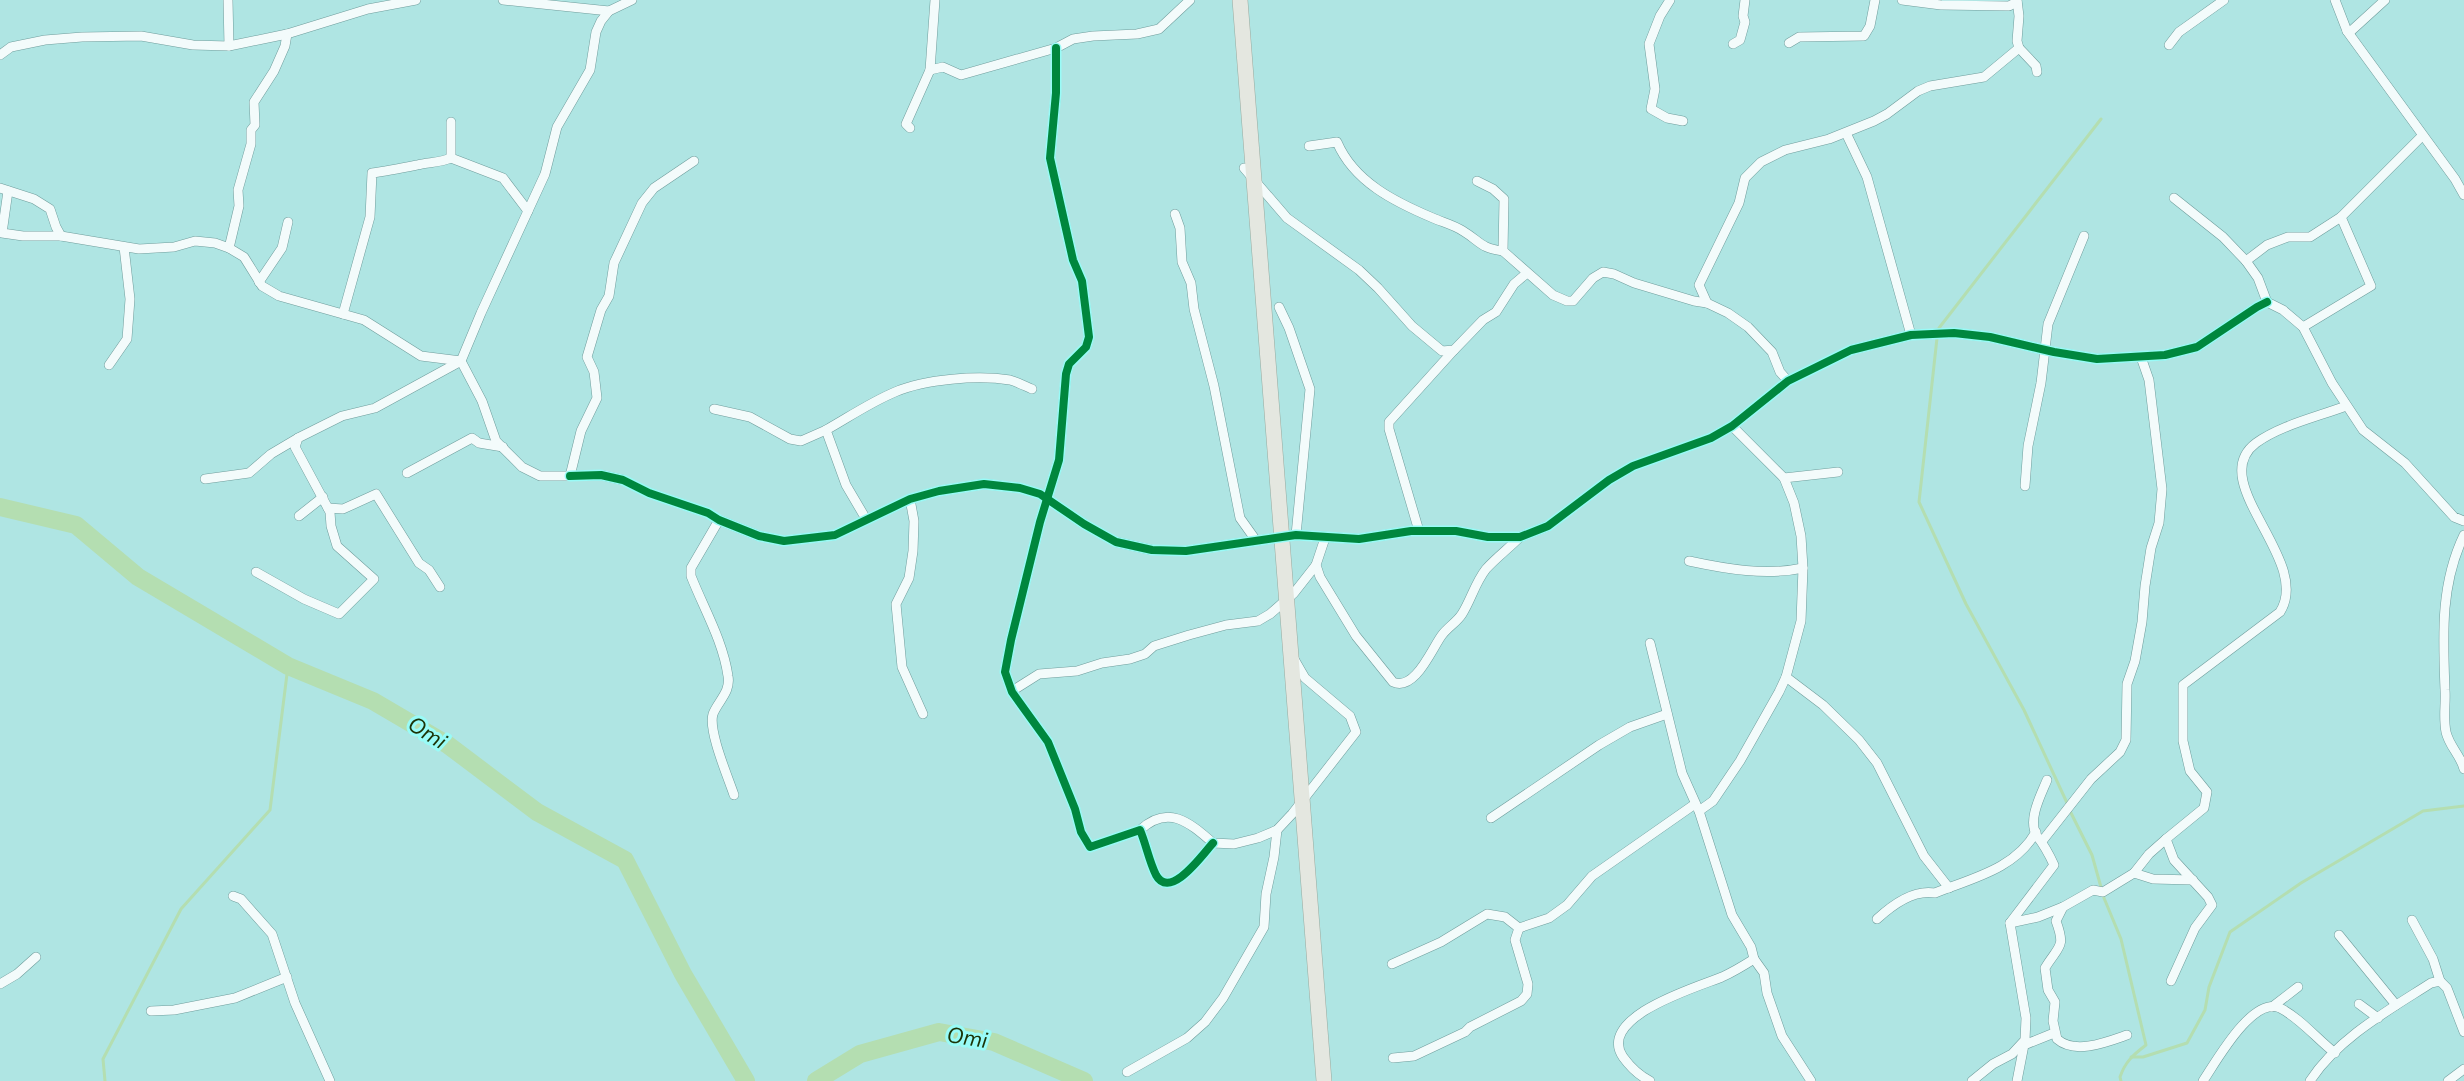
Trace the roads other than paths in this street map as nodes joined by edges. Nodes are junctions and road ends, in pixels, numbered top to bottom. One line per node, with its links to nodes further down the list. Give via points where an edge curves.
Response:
1 (228, 0): 22 (street)
2 (416, 0): 18 (street, via 368,9)
3 (503, 0): 16 (street)
4 (632, 0): 16 (street)
5 (935, 0): 26 (street)
6 (1190, 0): 23 (street, via 1159,28 1137,34 1073,39)
7 (1240, 0): 148 (highway)
8 (1670, 0): 29 (street, via 1649,45 1655,89 1651,109)
9 (1745, 0): 20 (street, via 1745,22 1740,40)
10 (1875, 0): 19 (street, via 1864,36 1799,37)
11 (1902, 0): 15 (street, via 2009,6)
12 (2224, 0): 21 (street, via 2179,32)
13 (2335, 0): 17 (street)
14 (2385, 0): 17 (street)
15 (2017, 1): 24 (street)
16 (609, 11): 41 (street, via 596,32 590,70 557,127 545,174)
17 (2347, 31): 32 (street)
18 (287, 34): 22 (street); 49 (street, via 274,71 255,102 255,124 238,190 239,207)
19 (1789, 43)
20 (1733, 44)
21 (2169, 45)
22 (229, 46): 25 (street, via 193,45 141,36 82,37 11,46)
23 (1056, 48): 26 (street, via 962,75 943,67); 81 (street, via 1050,158 1073,260 1082,281 1089,337 1086,348 1069,364 1066,374 1059,460)
24 (2019, 48): 27 (street); 31 (street, via 1984,77 1943,82 1918,91 1887,114)
25 (0, 55)
26 (930, 70): 30 (street, via 906,124)
27 (2037, 72)
28 (451, 122): 34 (street)
29 (1683, 122)
30 (910, 128)
31 (1846, 133): 55 (street, via 1785,150 1761,162 1745,178 1739,203 1699,285); 59 (street, via 1867,177)
32 (2422, 136): 39 (street); 43 (street)
33 (1309, 146): 50 (street, via 1337,142 1343,156 1377,190 1462,231 1486,249)
34 (451, 158): 41 (street, via 503,178); 57 (street, via 372,173 370,217)
35 (694, 161): 75 (street, via 654,188 642,203 614,263 609,296 587,357 594,372 597,398 581,431)
36 (1244, 168): 61 (street, via 1287,218 1359,270 1442,351)
37 (1476, 181): 50 (street, via 1504,199)
38 (4, 190): 45 (street); 46 (street, via 34,199 50,209)
39 (2464, 195)
40 (2174, 198): 51 (street)
41 (528, 211): 63 (street)
42 (1175, 214): 92 (street, via 1182,262 1191,283 1240,518)
43 (2341, 217): 51 (street, via 2310,237 2288,237 2267,245); 58 (street, via 2372,286)
44 (288, 222): 53 (street, via 282,248)
45 (1, 234): 46 (street)
46 (61, 236): 48 (street)
47 (2084, 236): 60 (street, via 2051,315)
48 (124, 247): 49 (street, via 174,247 195,241); 64 (street, via 130,300 127,339)
49 (229, 248): 53 (street, via 244,257)
50 (1503, 251): 52 (street)
51 (2246, 261): 54 (street)
52 (1527, 273): 55 (street, via 1553,295 1567,301 1573,301 1593,278 1603,273); 61 (street, via 1514,284 1496,312)
53 (259, 282): 57 (street, via 279,296)
54 (2267, 302): 58 (street); 62 (street, via 2197,347)
55 (1707, 303): 65 (street, via 1748,327 1772,352)
56 (1279, 307): 88 (street, via 1310,389)
57 (343, 314): 63 (street, via 364,320 421,356)
58 (2303, 327): 67 (street)
59 (1911, 335): 60 (street, via 1954,333); 65 (street, via 1851,350)
60 (2043, 349): 62 (street, via 2097,359); 78 (street)
61 (1454, 350): 87 (street, via 1389,422)
62 (2140, 357): 113 (street, via 2149,380 2162,489 2135,662 2127,684 2126,740 2120,752 2091,779)
63 (461, 361): 71 (street, via 375,408 342,416); 72 (street, via 482,401 496,441)
64 (109, 365)
65 (1788, 381): 69 (street)
66 (1032, 389): 70 (street, via 1012,381 983,379 930,382 896,391)
67 (2346, 406): 86 (street, via 2363,430 2405,463 2454,518); 112 (street, via 2278,432 2255,444 2245,457 2244,485 2280,560 2288,588 2286,602 2280,612 2183,685 2185,751 2190,771 2206,792 2204,808)
68 (714, 410): 70 (street, via 750,417 801,441)
69 (1732, 426): 76 (street); 90 (street, via 1711,438 1633,466 1548,526)
70 (826, 430): 84 (street, via 846,485)
71 (298, 438): 77 (street, via 249,473); 79 (street, via 295,447)
72 (503, 447): 74 (street, via 472,438); 75 (street, via 522,467 540,476)
73 (1838, 472): 76 (street)
74 (407, 473)
75 (570, 476): 85 (street, via 601,475 623,480)
76 (1784, 478): 95 (street, via 1798,516)
77 (205, 480)
78 (2025, 486)
79 (323, 497): 82 (street); 83 (street)
80 (910, 499): 81 (street, via 984,484 1020,488); 84 (street); 102 (street, via 913,550 909,579 896,604 902,667)
81 (1048, 500): 92 (street, via 1116,542 1152,550 1186,551); 101 (street, via 1011,640 1005,672)
82 (328, 508): 96 (street, via 337,546 374,579 339,614); 97 (street, via 343,509 376,494 419,564 429,570)
83 (299, 516)
84 (866, 519): 85 (street, via 835,535 784,541)
85 (719, 520): 106 (street, via 691,576 722,646 729,679 726,693 713,714 712,727)
86 (2464, 522)
87 (1419, 531): 90 (street); 91 (street, via 1359,539)
88 (1296, 535): 91 (street); 92 (street)
89 (2464, 535): 104 (street, via 2444,603 2444,711 2448,740)
90 (1520, 537): 94 (street, via 1487,568 1461,616 1441,636 1421,669 1403,684 1393,682 1351,628)
91 (1325, 538): 94 (street)
92 (1255, 539)
93 (1689, 561): 95 (street, via 1764,572)
94 (1316, 565): 98 (street)
95 (1803, 568): 100 (street, via 1801,621)
96 (256, 572)
97 (441, 587)
98 (1294, 593): 101 (street, via 1258,621 1189,635 1130,659 1077,671 1039,674); 110 (street, via 1285,625 1295,661 1305,678 1350,716 1356,732)
99 (1650, 644): 103 (street)
100 (1786, 676): 107 (street, via 1740,761 1713,801); 117 (street, via 1859,740 1877,763 1924,856)
101 (1012, 691): 109 (street, via 1048,742 1090,847)
102 (923, 714)
103 (1667, 714): 107 (street, via 1682,773); 108 (street, via 1630,727 1568,764)
104 (2464, 769)
105 (2047, 780): 111 (street, via 2035,811)
106 (734, 795)
107 (1697, 808): 123 (street, via 1592,876 1567,905 1549,918); 126 (street, via 1732,915)
108 (1491, 818)
109 (1140, 830): 114 (street, via 1164,816 1177,818); 114 (street, via 1157,877 1166,883 1182,876)
110 (1277, 830): 114 (street, via 1234,844); 145 (street, via 1264,927 1223,998 1187,1038)
111 (2036, 832): 113 (street); 117 (street, via 2005,866)
112 (2166, 839): 115 (street); 116 (street, via 2174,860)
113 (2043, 840): 122 (street, via 2054,865)
114 (1213, 843)
115 (2134, 873): 116 (street, via 2153,879); 119 (street, via 2103,892 2092,890)
116 (2193, 880): 129 (street, via 2212,904 2195,928)
117 (1949, 888): 120 (street, via 1894,903)
118 (232, 896): 128 (street, via 241,899 272,934)
119 (2062, 908): 122 (street); 139 (street, via 2056,921 2062,944 2045,968 2048,990 2055,1002)
120 (1877, 919)
121 (2412, 920): 130 (street)
122 (2010, 923): 141 (street, via 2026,1018)
123 (1519, 928): 127 (street, via 1505,917 1487,914 1441,942); 143 (street, via 1515,940 1528,984 1521,1001 1414,1056)
124 (2339, 935): 134 (street)
125 (36, 957): 131 (street)
126 (1754, 959): 146 (street, via 1668,998 1623,1028 1618,1040 1621,1053); 150 (street, via 1764,973 1782,1036)
127 (1392, 964)
128 (287, 977): 136 (street, via 235,998); 147 (street)
129 (2171, 981)
130 (2440, 981): 134 (street); 138 (street, via 2447,988)
131 (0, 984)
132 (2298, 987): 135 (street)
133 (2359, 1004): 137 (street)
134 (2396, 1005): 137 (street)
135 (2272, 1007): 142 (street, via 2288,1014); 153 (street, via 2258,1011 2243,1025)
136 (151, 1011)
137 (2378, 1018): 142 (street)
138 (2464, 1032)
139 (2054, 1033): 140 (street, via 2061,1042 2088,1046); 141 (street)
140 (2127, 1035)
141 (2024, 1042): 151 (street); 152 (street)
142 (2334, 1053): 154 (street)
143 (1393, 1058)
144 (2464, 1070): 155 (street)
145 (1127, 1072)
146 (1637, 1078): 149 (street)
147 (330, 1081)
148 (1324, 1081)
149 (1650, 1081)
150 (1811, 1081)
151 (1972, 1081)
152 (2017, 1081)
153 (2203, 1081)
154 (2310, 1081)
155 (2448, 1081)

